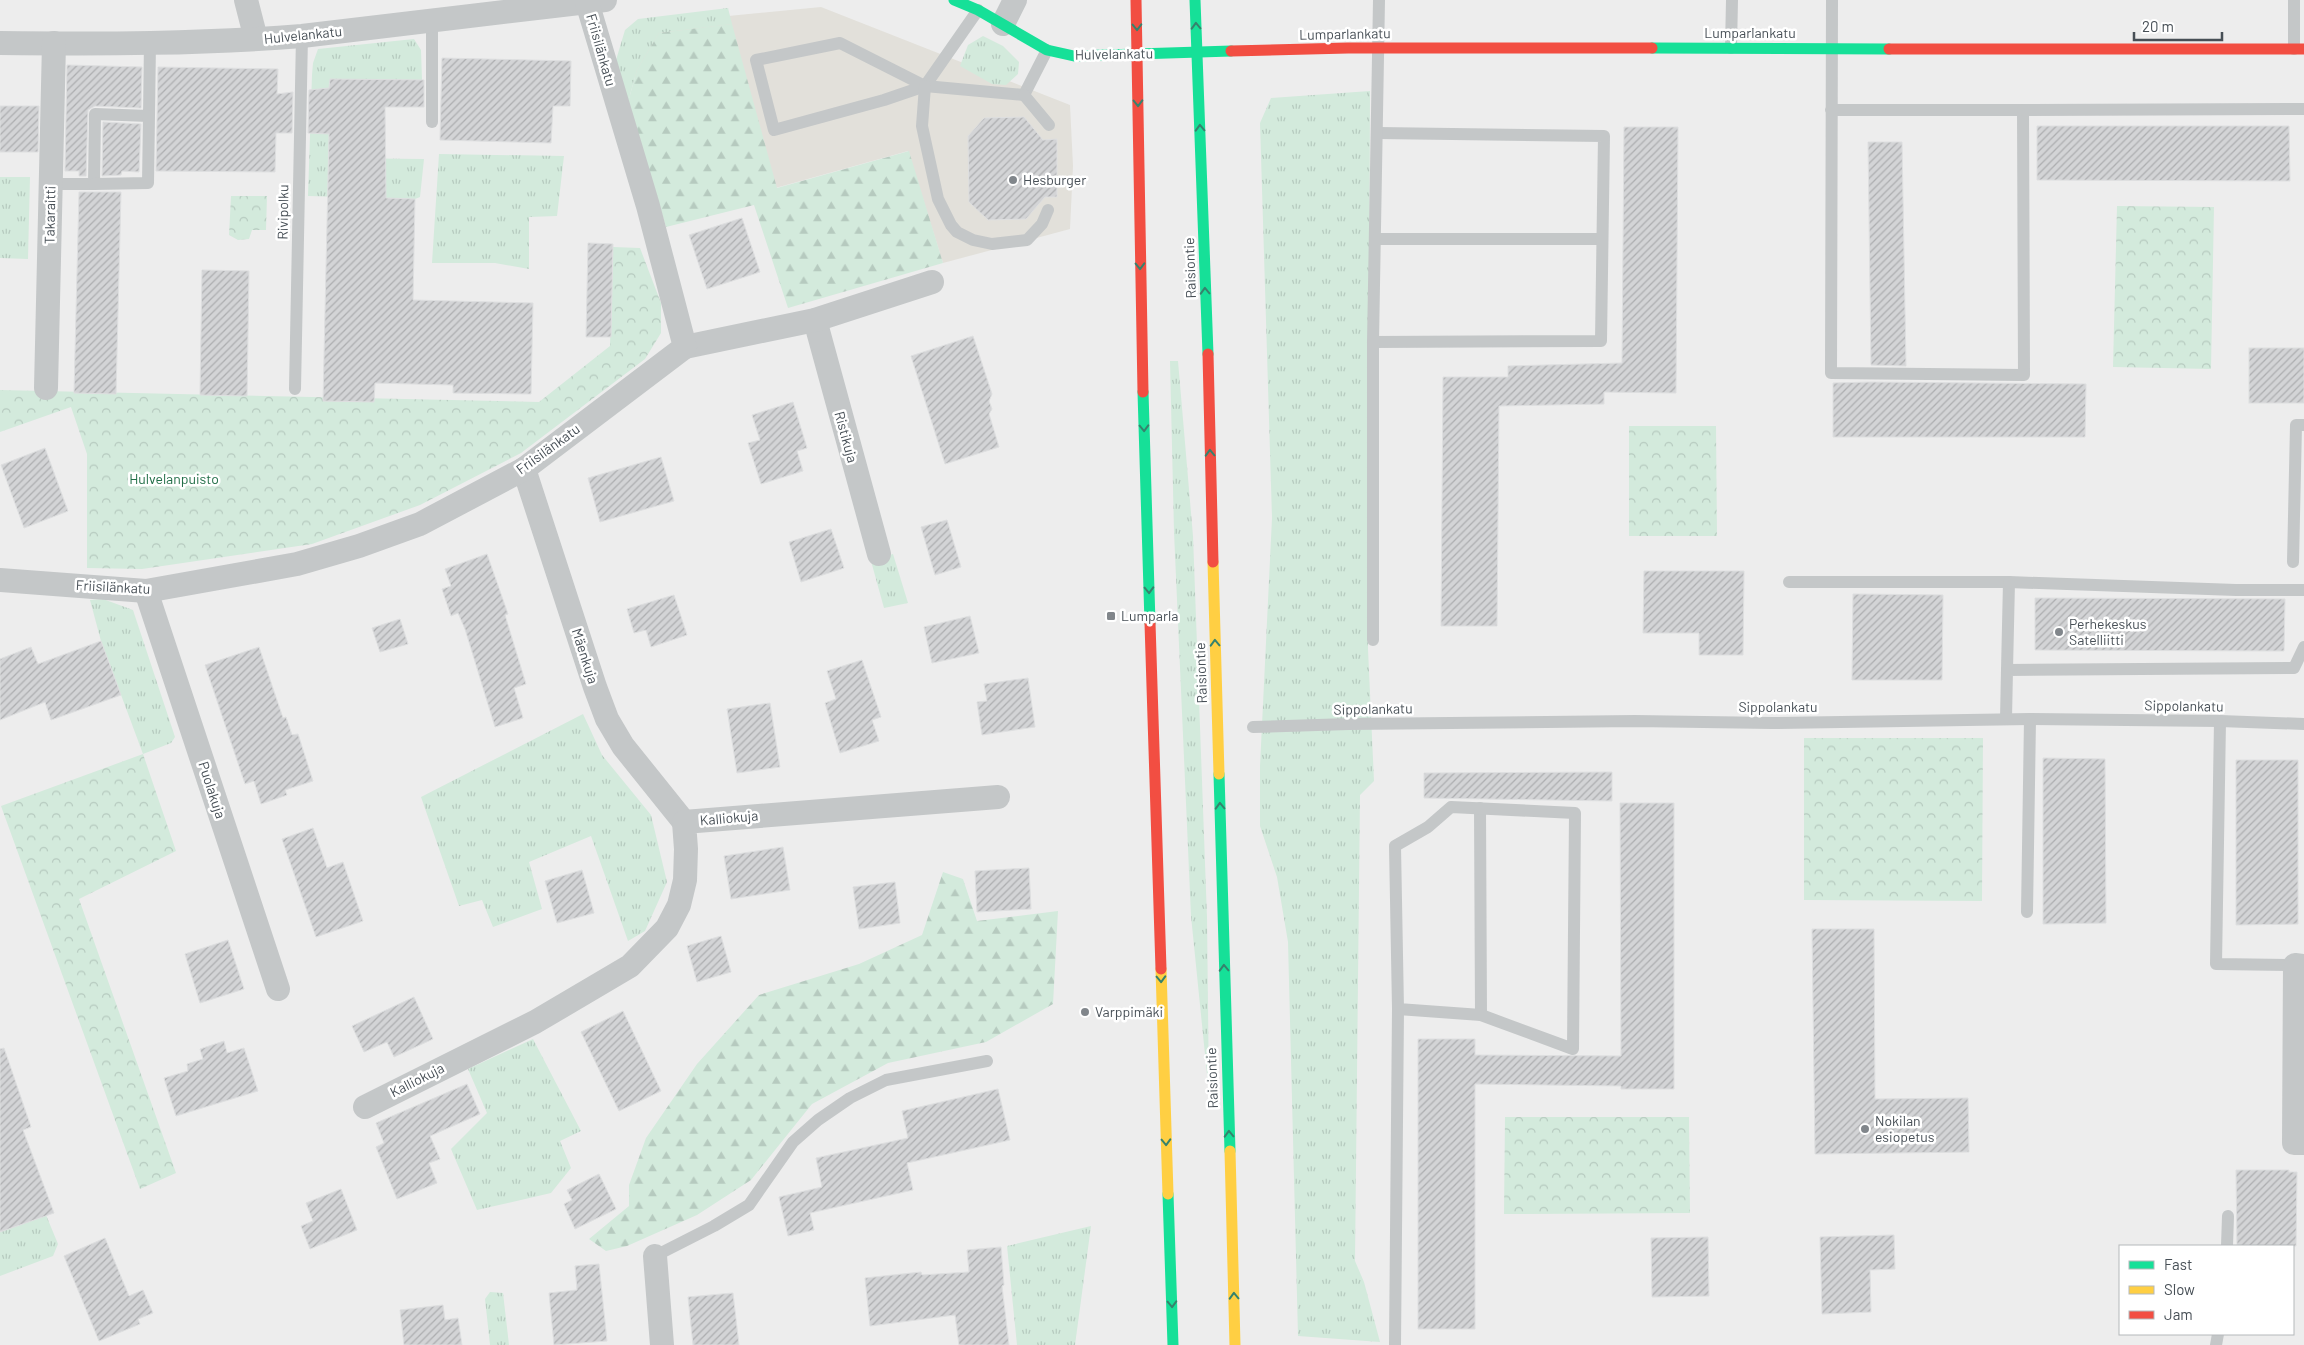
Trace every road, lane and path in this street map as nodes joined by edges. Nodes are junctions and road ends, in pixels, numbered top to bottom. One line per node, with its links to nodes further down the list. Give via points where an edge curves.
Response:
1 (246, 0): 15 (street)
2 (954, 0): 11 (main road, Hulvelankatu)
3 (1015, 0): 13 (street)
4 (1136, 0): 25 (main road, one-way to 25)
5 (1195, 0): 24 (main road, Raisiontie, one-way to 5)
6 (1379, 0): 19 (lane)
7 (1732, 0): 20 (lane)
8 (1832, 0): 21 (lane)
9 (2294, 0): 22 (lane)
10 (596, 1): 12 (street, Hulvelankatu); 43 (street, Friisilänkatu)
11 (978, 10): 13 (main road, Hulvelankatu); 26 (lane)
12 (432, 20): 14 (street, Hulvelankatu); 32 (lane)
13 (1003, 24): 23 (main road, Hulvelankatu)
14 (302, 36): 15 (street, Hulvelankatu); 45 (lane, Rivipolku)
15 (256, 39): 16 (street, Hulvelankatu)
16 (150, 42): 18 (street, Hulvelankatu); 31 (lane)
17 (0, 43): 18 (street, Hulvelankatu)
18 (54, 43): 35 (street, Takaraitti)
19 (1379, 48): 20 (main road, Lumparlankatu); 24 (main road, Lumparlankatu); 34 (lane)
20 (1731, 48): 21 (main road, Lumparlankatu)
21 (1832, 48): 22 (main road, Lumparlankatu); 29 (lane)
22 (2299, 49)
23 (1047, 50): 25 (main road, Hulvelankatu, via 1074,56); 27 (lane)
24 (1197, 52): 25 (main road, Hulvelankatu); 80 (main road, Raisiontie, one-way to 24)
25 (1137, 54): 79 (main road, one-way to 79, via 1142,340)
26 (925, 86): 26 (lane, via 840,43 756,60 774,130); 27 (lane); 37 (lane, via 922,126 938,199 957,232 992,244 1027,240 1042,224)
27 (1024, 95): 33 (lane)
28 (2304, 109): 30 (lane)
29 (1831, 110): 30 (lane); 30 (lane, via 1831,373 2024,374)
30 (2023, 110)
31 (149, 116): 36 (lane, via 148,184); 36 (lane, via 95,114)
32 (432, 122)
33 (1049, 125)
34 (1378, 134): 38 (lane); 39 (lane, via 1604,136)
35 (50, 184): 36 (lane); 44 (street, Takaraitti)
36 (94, 184)
37 (1048, 210)
38 (1376, 239): 39 (lane); 42 (lane)
39 (1602, 239): 42 (lane, via 1601,341)
40 (932, 282): 41 (street)
41 (814, 320): 43 (street); 49 (street, Ristikuja)
42 (1373, 342): 56 (lane)
43 (685, 347): 47 (street, Friisilänkatu)
44 (46, 388)
45 (295, 389)
46 (2304, 425): 48 (lane, via 2296,425)
47 (524, 469): 55 (street, Friisilänkatu, via 420,524 359,546 297,564); 66 (street, Mäenkuja, via 607,719 622,746)
48 (2299, 487): 50 (lane)
49 (878, 554)
50 (2293, 562)
51 (0, 580): 55 (street, Friisilänkatu)
52 (1789, 582): 53 (lane)
53 (2009, 582): 54 (lane); 58 (lane)
54 (2304, 590)
55 (146, 591): 69 (street, Puolakuja)
56 (1373, 640)
57 (2304, 646): 58 (lane, via 2294,668)
58 (2007, 670): 60 (lane)
59 (2030, 719): 60 (lane, Sippolankatu); 61 (lane, Sippolankatu); 67 (lane)
60 (2006, 720): 63 (lane, Sippolankatu)
61 (2220, 721): 62 (lane, Sippolankatu); 68 (lane, via 2216,964)
62 (2304, 724)
63 (1253, 727)
64 (998, 797): 66 (street, Kalliokuja)
65 (1480, 808): 70 (lane, via 1452,807 1428,827 1395,846); 71 (lane); 71 (lane, via 1575,814 1573,1049)
66 (684, 822): 73 (street, Kalliokuja, via 685,880 680,905 667,928 630,966 535,1022)
67 (2027, 912)
68 (2300, 966): 74 (street, via 2294,1143)
69 (278, 989)
70 (1398, 1009): 71 (lane); 81 (lane)
71 (1481, 1015)
72 (987, 1061): 77 (lane, via 886,1080 850,1098 793,1142 749,1205)
73 (364, 1107)
74 (2304, 1143)
75 (2228, 1216): 76 (lane)
76 (2227, 1245)
77 (655, 1256): 78 (street)
78 (662, 1345)
79 (1173, 1345)
80 (1235, 1345)
81 (1394, 1345)

